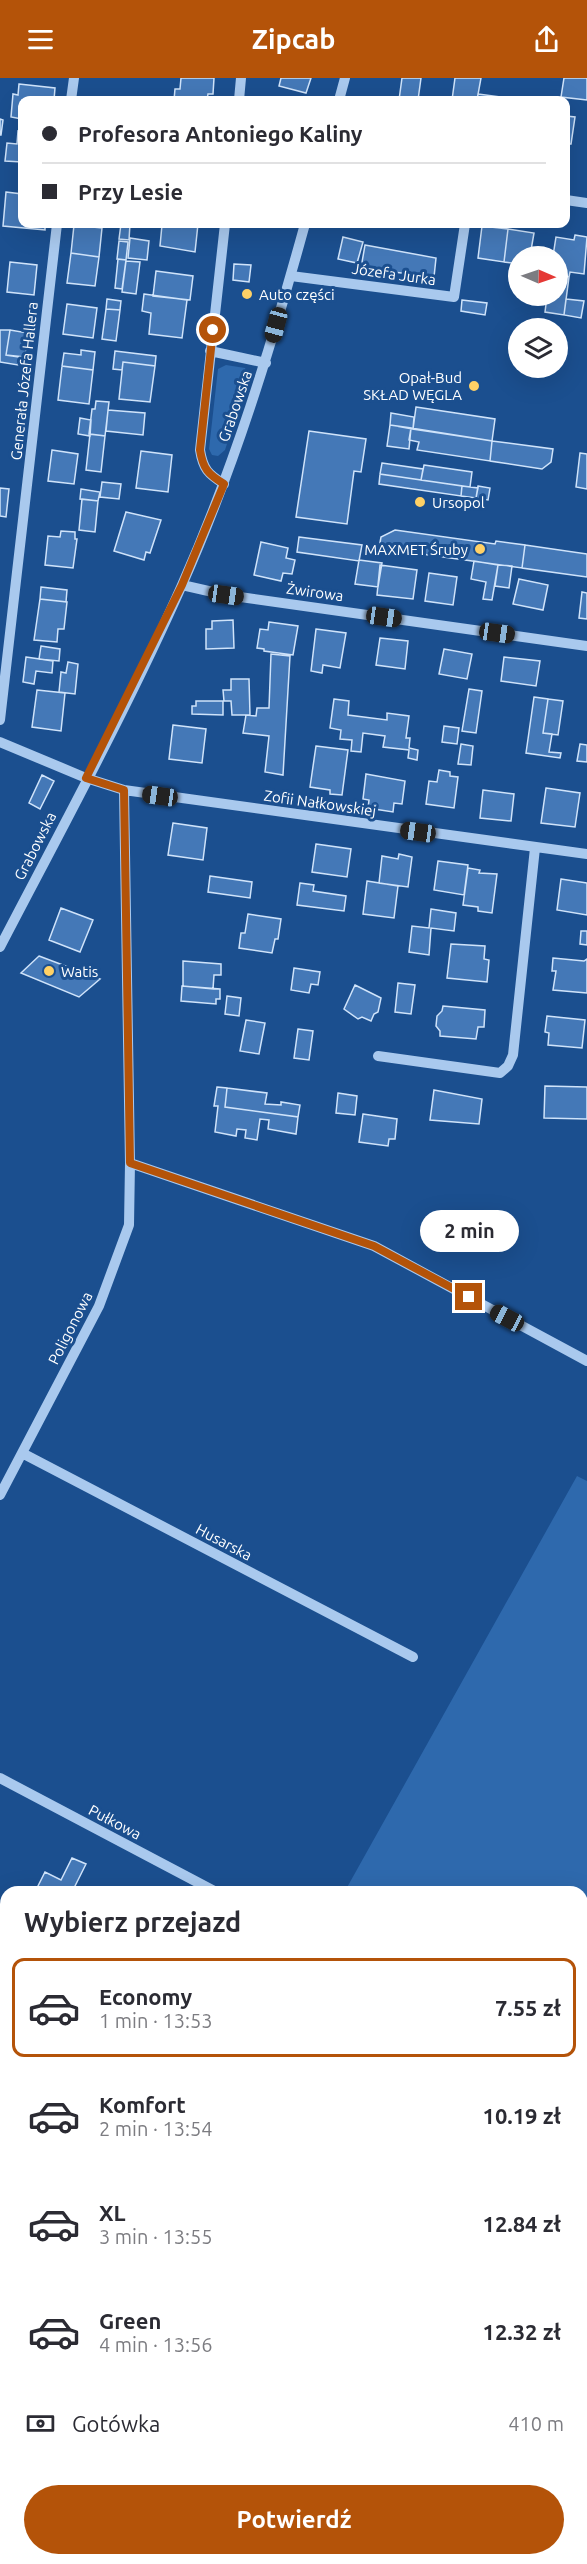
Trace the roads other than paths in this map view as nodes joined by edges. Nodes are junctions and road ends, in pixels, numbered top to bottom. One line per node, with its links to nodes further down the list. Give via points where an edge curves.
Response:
1 (74, 78): 4 (street)
2 (241, 78): 5 (street)
3 (345, 78): 6 (street)
4 (72, 96)
5 (239, 96)
6 (340, 96)
7 (570, 201): 8 (street)
8 (587, 203)
9 (57, 228): 19 (street, Generała Józefa Hallera)
10 (225, 228): 14 (street)
11 (304, 228): 13 (street, Grabowska)
12 (464, 228): 13 (street, Józefa Jurka, via 454,297)
13 (291, 276): 15 (street, Grabowska)
14 (210, 351): 15 (street); 16 (street, via 200,450 208,474)
15 (266, 363): 16 (street, Grabowska)
16 (224, 484): 17 (street, Grabowska)
17 (182, 585): 18 (street, Żwirowa, via 226,595); 21 (street, Grabowska)
18 (587, 646)
19 (0, 720)
20 (0, 742): 21 (street, Zofii Nałkowskiej)
21 (86, 778): 22 (street, Zofii Nałkowskiej); 25 (street, Grabowska)
22 (124, 790): 23 (street, Zofii Nałkowskiej); 27 (street, Poligonowa)
23 (535, 848): 24 (street, Zofii Nałkowskiej); 26 (street, via 513,1055 508,1066 500,1073)
24 (587, 854)
25 (0, 947)
26 (378, 1056)
27 (130, 1163): 28 (street, via 374,1246); 29 (street, Poligonowa, via 129,1225 107,1286)
28 (587, 1361)
29 (22, 1453): 30 (street, Poligonowa); 31 (street, Husarska)
30 (0, 1495)
31 (413, 1657)
32 (0, 1778): 33 (street, Pułkowa)
33 (205, 1886)

